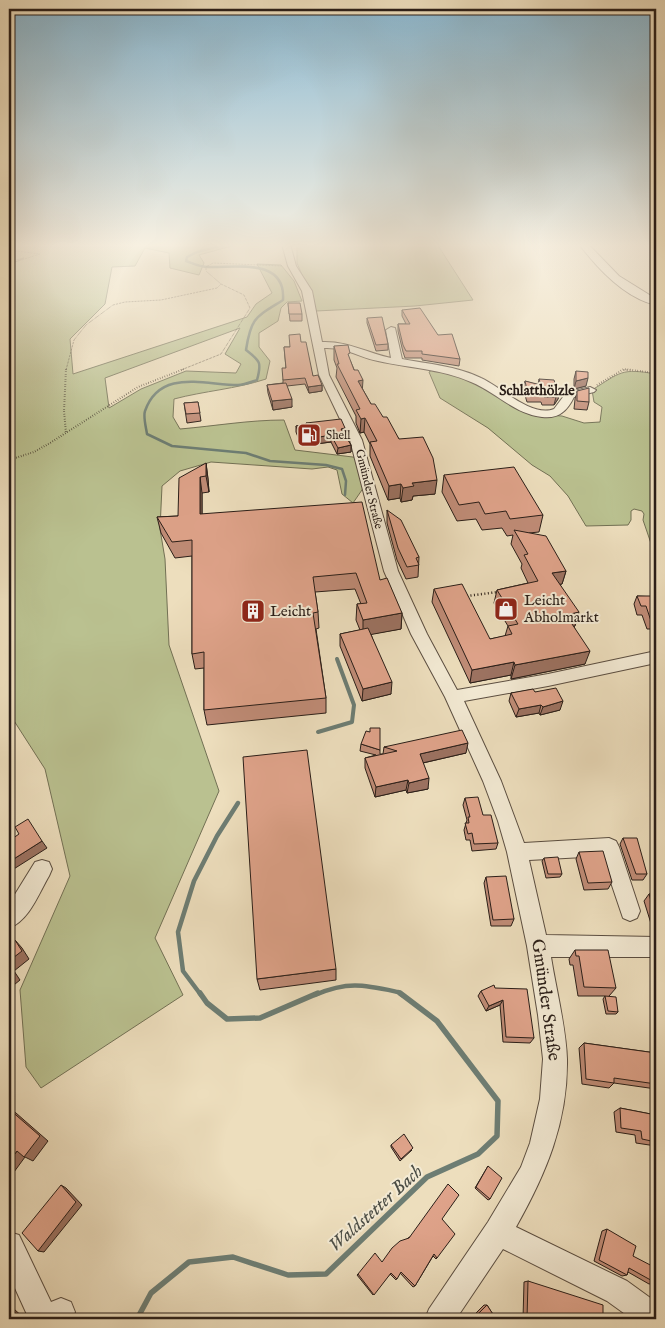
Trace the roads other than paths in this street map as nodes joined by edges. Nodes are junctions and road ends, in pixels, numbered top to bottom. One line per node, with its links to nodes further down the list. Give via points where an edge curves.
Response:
1 (310, 306): 3 (street, Gmünder Straße)
2 (391, 330): 4 (street)
3 (318, 345): 4 (street, via 344,346 375,358); 7 (street, Gmünder Straße, via 324,375 356,440 391,571 419,634)
4 (397, 361): 5 (street, via 478,380 515,404 540,413 554,414 570,395)
5 (590, 390)
6 (656, 657): 7 (street)
7 (453, 697): 8 (street, Gmünder Straße, via 492,781)
8 (517, 852): 10 (street, via 609,847); 12 (street, Gmünder Straße)
9 (42, 869): 11 (street)
10 (630, 912)
11 (9, 918)
12 (538, 946): 13 (street); 14 (street, Gmünder Straße, via 555,1059 552,1099 543,1144 530,1176)
13 (653, 946)
14 (498, 1232): 17 (street, Gmünder Straße); 18 (street, via 617,1291)
15 (9, 1245): 16 (street)
16 (54, 1317)
17 (439, 1319)
18 (656, 1319)

